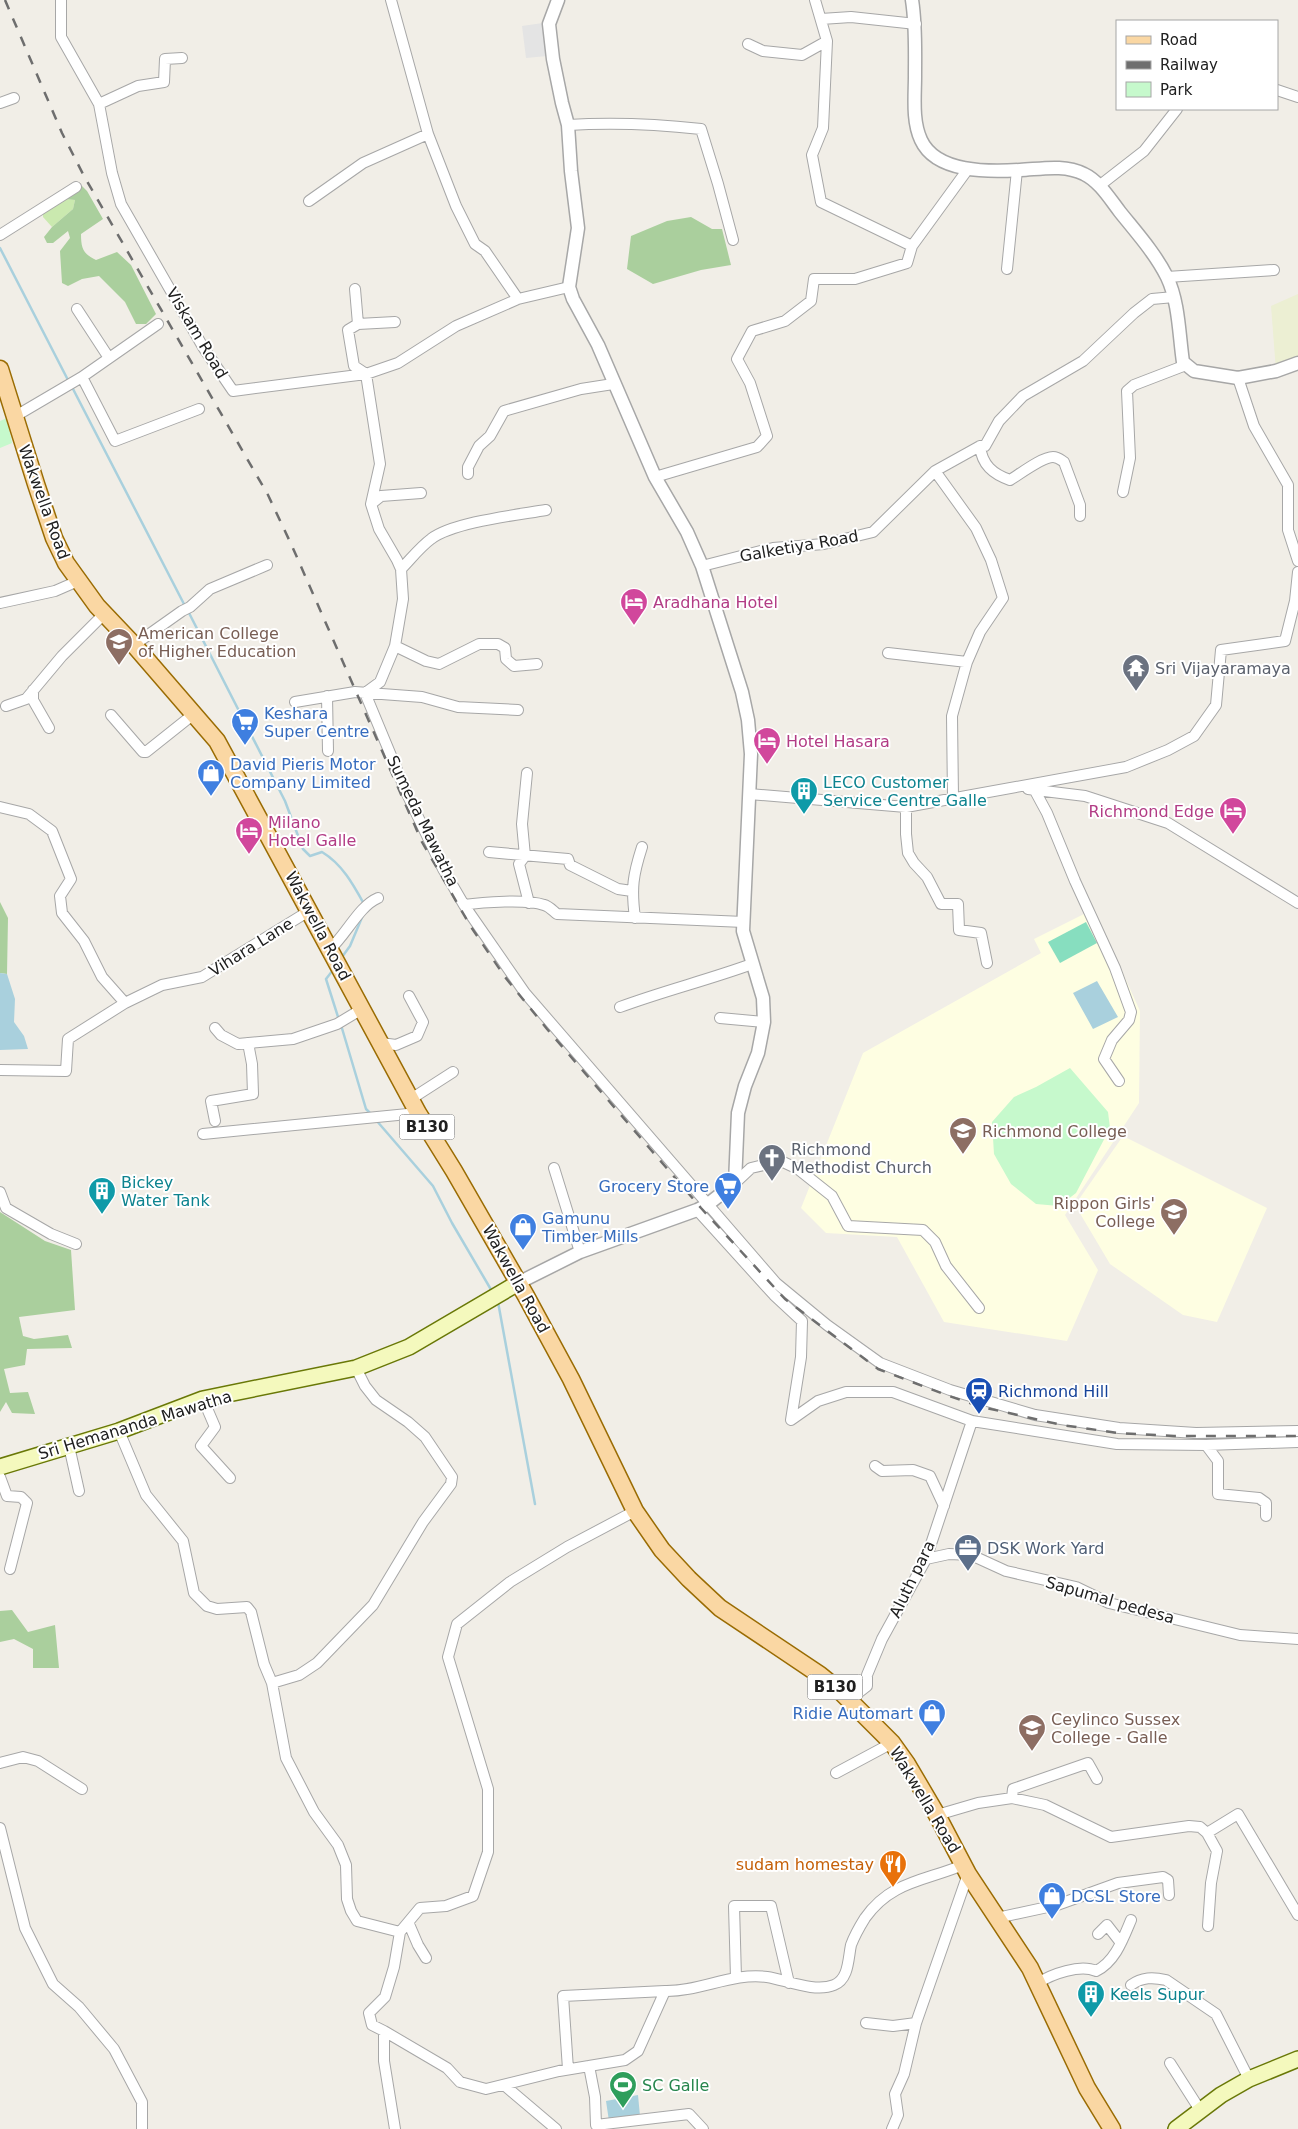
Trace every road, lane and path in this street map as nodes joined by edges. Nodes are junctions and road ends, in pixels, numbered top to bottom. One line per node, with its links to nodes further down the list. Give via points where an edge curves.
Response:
1 (61, 0): 15 (street, Viskam Road, via 61,37)
2 (391, 0): 18 (street)
3 (558, 0): 17 (street, via 549,24 553,60)
4 (815, 0): 6 (street)
5 (912, 0): 7 (street)
6 (821, 19): 7 (street, via 851,17); 8 (street)
7 (916, 24): 19 (street, via 915,114 921,140 933,156 947,164)
8 (828, 41): 9 (street, via 802,55 763,51); 26 (street, via 823,128 812,155 821,202)
9 (748, 44)
10 (182, 58): 15 (street, via 165,59 164,82 138,86)
11 (1278, 90): 12 (street)
12 (1298, 97)
13 (14, 98): 14 (street)
14 (0, 104)
15 (99, 104): 42 (street, Viskam Road, via 121,204 232,391)
16 (1176, 110): 21 (street, via 1144,151)
17 (568, 125): 25 (street, via 634,122 701,129); 30 (street, via 578,228)
18 (428, 134): 23 (street, via 363,163); 33 (street, via 456,206 475,244 486,251)
19 (968, 169): 20 (street); 26 (street)
20 (1017, 170): 21 (street, via 1063,167 1084,174); 27 (street)
21 (1099, 186): 29 (street, via 1148,247)
22 (76, 187): 24 (street)
23 (310, 201)
24 (0, 235)
25 (733, 240)
26 (912, 246): 51 (street, via 907,263 856,279 814,279 811,301 785,322 752,332 737,359 750,383 766,436 757,447)
27 (1007, 269)
28 (1274, 270): 29 (street)
29 (1167, 277): 32 (street)
30 (569, 287): 33 (street, Viskam Road); 45 (street)
31 (355, 289): 37 (street)
32 (1174, 296): 40 (street); 48 (street, via 1152,299 1083,361 1023,396 999,421 984,446)
33 (518, 299): 42 (street, Viskam Road, via 456,326 398,363)
34 (77, 309): 38 (street)
35 (396, 322): 37 (street)
36 (158, 324): 38 (street)
37 (358, 324): 42 (street, via 348,330 354,366)
38 (109, 358): 43 (street)
39 (1298, 363): 44 (street)
40 (1186, 365): 44 (street, via 1194,372); 52 (street, via 1134,385 1127,391 1130,458)
41 (0, 369): 47 (main road, Wakwella Road / B130)
42 (366, 374): 54 (street, via 380,464)
43 (82, 377): 46 (street, via 115,441); 47 (street)
44 (1238, 378): 57 (street, via 1254,426 1288,485 1288,530)
45 (613, 384): 50 (street, via 504,410 490,436 479,446); 51 (street)
46 (199, 409)
47 (14, 417): 62 (main road, Wakwella Road / B130, via 54,538)
48 (980, 446): 49 (street, Galketiya Road); 56 (street, via 981,454 994,474 1010,480 1052,456 1064,462 1080,505)
49 (935, 471): 59 (street, Galketiya Road, via 873,532 824,544 773,548); 69 (street, via 976,528 1003,598 980,632)
50 (468, 474)
51 (655, 477): 59 (street, via 687,532)
52 (1124, 492)
53 (421, 493): 54 (street, via 381,496)
54 (370, 504): 60 (street, via 379,529)
55 (546, 510): 60 (street, via 447,531 431,538)
56 (1080, 516)
57 (1298, 562)
58 (267, 565): 66 (street, via 210,589)
59 (702, 566): 83 (street, via 742,692 751,744)
60 (401, 569): 67 (street, via 403,599)
61 (1298, 572): 63 (street)
62 (78, 581): 64 (street, via 55,591); 65 (main road, Wakwella Road / B130)
63 (1297, 601): 84 (street, via 1285,641 1221,650 1216,705 1194,736 1126,766)
64 (0, 603)
65 (104, 614): 66 (main road, Wakwella Road / B130); 71 (street)
66 (134, 645): 77 (main road, Wakwella Road / B130)
67 (395, 646): 70 (street, via 439,664 479,644 498,644 505,648 506,658 514,666); 72 (street, via 380,682)
68 (888, 653): 69 (street)
69 (967, 662): 85 (street, via 952,716)
70 (537, 664)
71 (33, 690): 75 (street, via 26,699); 79 (street, via 33,700)
72 (365, 693): 73 (street); 76 (street, via 422,697 458,707); 95 (street, Sumeda Mawatha, via 407,794)
73 (327, 696): 74 (street); 80 (street)
74 (295, 702)
75 (6, 706)
76 (518, 710)
77 (195, 713): 78 (street, via 146,752); 96 (main road, Wakwella Road / B130, via 217,740)
78 (111, 714)
79 (49, 728)
80 (328, 751)
81 (527, 773): 90 (street, via 522,824)
82 (1034, 789): 84 (street); 94 (street, via 1085,796 1168,823); 113 (street, via 1115,968 1130,1012 1104,1059)
83 (749, 794): 87 (street); 98 (street)
84 (967, 796): 85 (street)
85 (953, 798): 87 (street)
86 (0, 807): 103 (street, via 29,814 52,831 71,879 60,896 62,913 84,941 102,977)
87 (906, 807): 100 (street, via 908,853 927,877 941,904 958,904 959,930 981,933)
88 (642, 847): 91 (street, via 633,873)
89 (489, 852): 90 (street)
90 (525, 856): 91 (street, via 568,859 570,865 618,890); 93 (street, via 519,864)
91 (632, 891): 97 (street)
92 (370, 903): 99 (street)
93 (530, 903): 95 (street); 97 (street, via 544,905 557,914)
94 (1298, 904)
95 (464, 905): 120 (street, Sumeda Mawatha, via 526,993)
96 (309, 911): 99 (main road, Wakwella Road / B130); 103 (street, Vihara Lane, via 202,977 162,985)
97 (635, 918): 98 (street)
98 (744, 922): 101 (street)
99 (330, 949): 105 (main road, Wakwella Road / B130)
100 (987, 963)
101 (752, 964): 104 (street); 107 (street, via 763,998)
102 (409, 996): 110 (street, via 422,1022 417,1036 396,1045)
103 (125, 1003): 111 (street, Vihara Lane, via 68,1040 66,1070)
104 (620, 1007)
105 (362, 1009): 109 (street, via 342,1021 293,1038); 110 (main road, Wakwella Road / B130)
106 (720, 1018): 107 (street)
107 (764, 1022): 118 (street, via 758,1054 738,1113)
108 (215, 1028): 109 (street, via 238,1044)
109 (248, 1043): 115 (street, via 253,1094 211,1101)
110 (381, 1043): 114 (main road, Wakwella Road / B130)
111 (0, 1070)
112 (453, 1072): 114 (street)
113 (1120, 1081)
114 (414, 1106): 116 (street, via 373,1117); 123 (main road, Wakwella Road / B130)
115 (215, 1121)
116 (203, 1134)
117 (554, 1168): 122 (street)
118 (735, 1183): 120 (street); 124 (street, via 751,1168 781,1161 798,1169 832,1196 848,1226 923,1230 935,1242 946,1266)
119 (0, 1192): 121 (street, via 6,1208 51,1234)
120 (702, 1207): 122 (street); 127 (street, via 774,1295 802,1321 801,1357 791,1420 818,1402 846,1392 869,1391 893,1392); 129 (street, via 776,1283 826,1325 888,1367 950,1390 1035,1415 1119,1428 1196,1433)
121 (76, 1244)
122 (580, 1252): 123 (street)
123 (518, 1283): 125 (main road, Sri Hemananda Mawatha, via 409,1347); 139 (main road, Wakwella Road / B130, via 571,1379)
124 (979, 1308)
125 (356, 1368): 126 (main road, Sri Hemananda Mawatha); 144 (street, via 376,1400 425,1437 452,1477 373,1605 317,1663 300,1675)
126 (204, 1400): 128 (main road, Sri Hemananda Mawatha); 136 (street, via 215,1426 201,1446)
127 (972, 1421): 131 (street, via 1117,1444); 138 (street, Aluth para)
128 (119, 1431): 132 (main road, Sri Hemananda Mawatha); 144 (street, via 146,1495 183,1541 194,1593 207,1606 247,1607)
129 (1298, 1431)
130 (1298, 1442): 131 (street)
131 (1206, 1445): 140 (street, via 1218,1461 1218,1494 1259,1498 1266,1503)
132 (69, 1446): 134 (main road, Sri Hemananda Mawatha); 137 (street)
133 (874, 1466): 138 (street, via 882,1471 914,1470 930,1476)
134 (0, 1467)
135 (0, 1477): 142 (street, via 7,1496 21,1497 27,1503)
136 (230, 1478)
137 (80, 1491)
138 (944, 1506): 141 (street, Aluth para)
139 (635, 1511): 145 (main road, Wakwella Road / B130, via 662,1550 720,1608 820,1675); 160 (street, via 567,1546 510,1582 457,1624 448,1657 488,1789 488,1852 473,1896 446,1906 420,1908)
140 (1266, 1516)
141 (926, 1559): 143 (street, Sapumal pedesa, via 949,1554 971,1555 1006,1571 1076,1587 1109,1602 1240,1635); 145 (street, Aluth para, via 882,1639 867,1675 867,1686)
142 (10, 1569)
143 (1298, 1639)
144 (272, 1684): 162 (street, via 286,1758 314,1812 338,1846 346,1865 347,1899 351,1911 357,1921)
145 (849, 1700): 146 (main road, Wakwella Road / B130)
146 (892, 1743): 148 (street); 152 (main road, Wakwella Road / B130)
147 (0, 1763): 150 (street, via 22,1757 38,1761)
148 (836, 1773)
149 (1096, 1779): 151 (street, via 1088,1763 1013,1789)
150 (82, 1789)
151 (1012, 1798): 152 (street, via 978,1803); 154 (street, via 1045,1805 1111,1837 1189,1826 1200,1827)
152 (938, 1815): 155 (main road, Wakwella Road / B130)
153 (0, 1828): 181 (street, via 25,1928 53,1984 80,2007 114,2049 142,2102)
154 (1207, 1833): 157 (street, via 1238,1814); 161 (street, via 1217,1851)
155 (965, 1869): 158 (main road, Wakwella Road / B130); 167 (street, via 889,1892 865,1918 852,1943 846,1973 835,1985 822,1988); 172 (street)
156 (1169, 1895): 158 (street, via 1168,1880 1163,1877 1118,1883 1057,1905)
157 (1298, 1915)
158 (997, 1918): 168 (main road, Wakwella Road / B130)
159 (1130, 1920): 164 (street)
160 (409, 1924): 162 (street); 165 (street)
161 (1208, 1926)
162 (400, 1932): 173 (street, via 385,1997 369,2013 372,2025)
163 (1098, 1934): 164 (street, via 1107,1925)
164 (1121, 1943): 168 (street, via 1106,1966 1096,1971 1087,1967 1047,1977)
165 (426, 1958)
166 (736, 1978): 167 (street, via 766,1977); 167 (street, via 734,1906 771,1906); 170 (street)
167 (789, 1983)
168 (1038, 1983): 186 (main road, Wakwella Road / B130, via 1077,2067)
169 (1131, 1985): 178 (street, via 1144,1978 1166,1980 1216,2014)
170 (665, 1991): 176 (street, via 638,2051 625,2060); 177 (street, via 563,1996)
171 (866, 2023): 172 (street, via 894,2026)
172 (916, 2023): 185 (street, via 904,2074 895,2094 898,2115)
173 (384, 2030): 179 (street, via 447,2068 460,2082 486,2089); 182 (street, via 384,2061)
174 (1298, 2059): 178 (main road)
175 (1170, 2062): 180 (street)
176 (588, 2066): 177 (street); 184 (street, via 595,2096 596,2125 689,2114)
177 (568, 2070): 179 (street)
178 (1249, 2078): 180 (main road)
179 (504, 2084): 183 (street)
180 (1200, 2110): 187 (main road)
181 (142, 2129)
182 (395, 2129)
183 (556, 2129)
184 (703, 2129)
185 (892, 2129)
186 (1112, 2129)
187 (1176, 2129)

